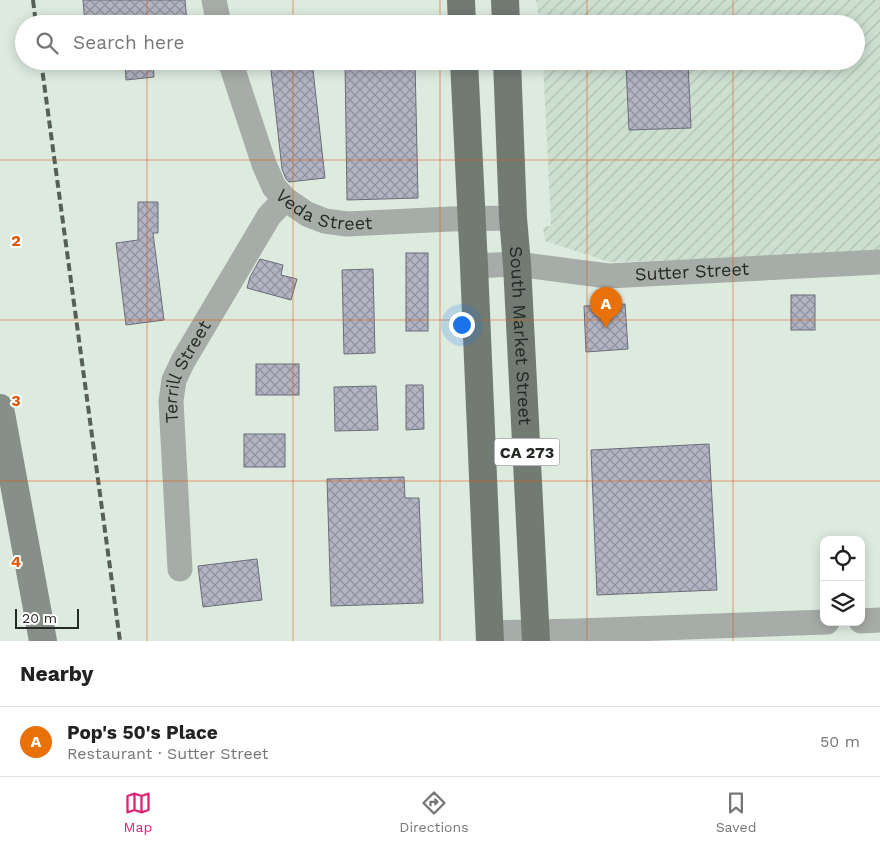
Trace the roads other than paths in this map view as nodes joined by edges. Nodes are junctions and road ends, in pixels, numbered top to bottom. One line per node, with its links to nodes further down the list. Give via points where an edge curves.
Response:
1 (214, 0): 4 (street)
2 (461, 0): 5 (main road)
3 (505, 0): 6 (main road)
4 (217, 15)
5 (462, 15)
6 (506, 15)
7 (233, 70): 10 (street, Veda Street, via 269,177)
8 (464, 70): 11 (main road, CA 273)
9 (507, 70): 12 (main road, South Market Street / CA 273)
10 (285, 200): 11 (street, Veda Street, via 315,218 347,224); 17 (street, Terrill Street, via 269,216 174,380 171,401)
11 (471, 218): 12 (street, Veda Street); 15 (main road, CA 273)
12 (513, 218): 14 (main road, South Market Street / CA 273)
13 (880, 262): 14 (street, Sutter Street, via 608,276)
14 (517, 264): 15 (street, Sutter Street); 22 (main road, South Market Street / CA 273)
15 (474, 266): 21 (main road, CA 273)
16 (0, 408): 23 (main road)
17 (180, 569)
18 (865, 620): 19 (street)
19 (880, 620)
20 (820, 622): 22 (street)
21 (490, 637): 22 (street)
22 (536, 637)
23 (43, 641)

